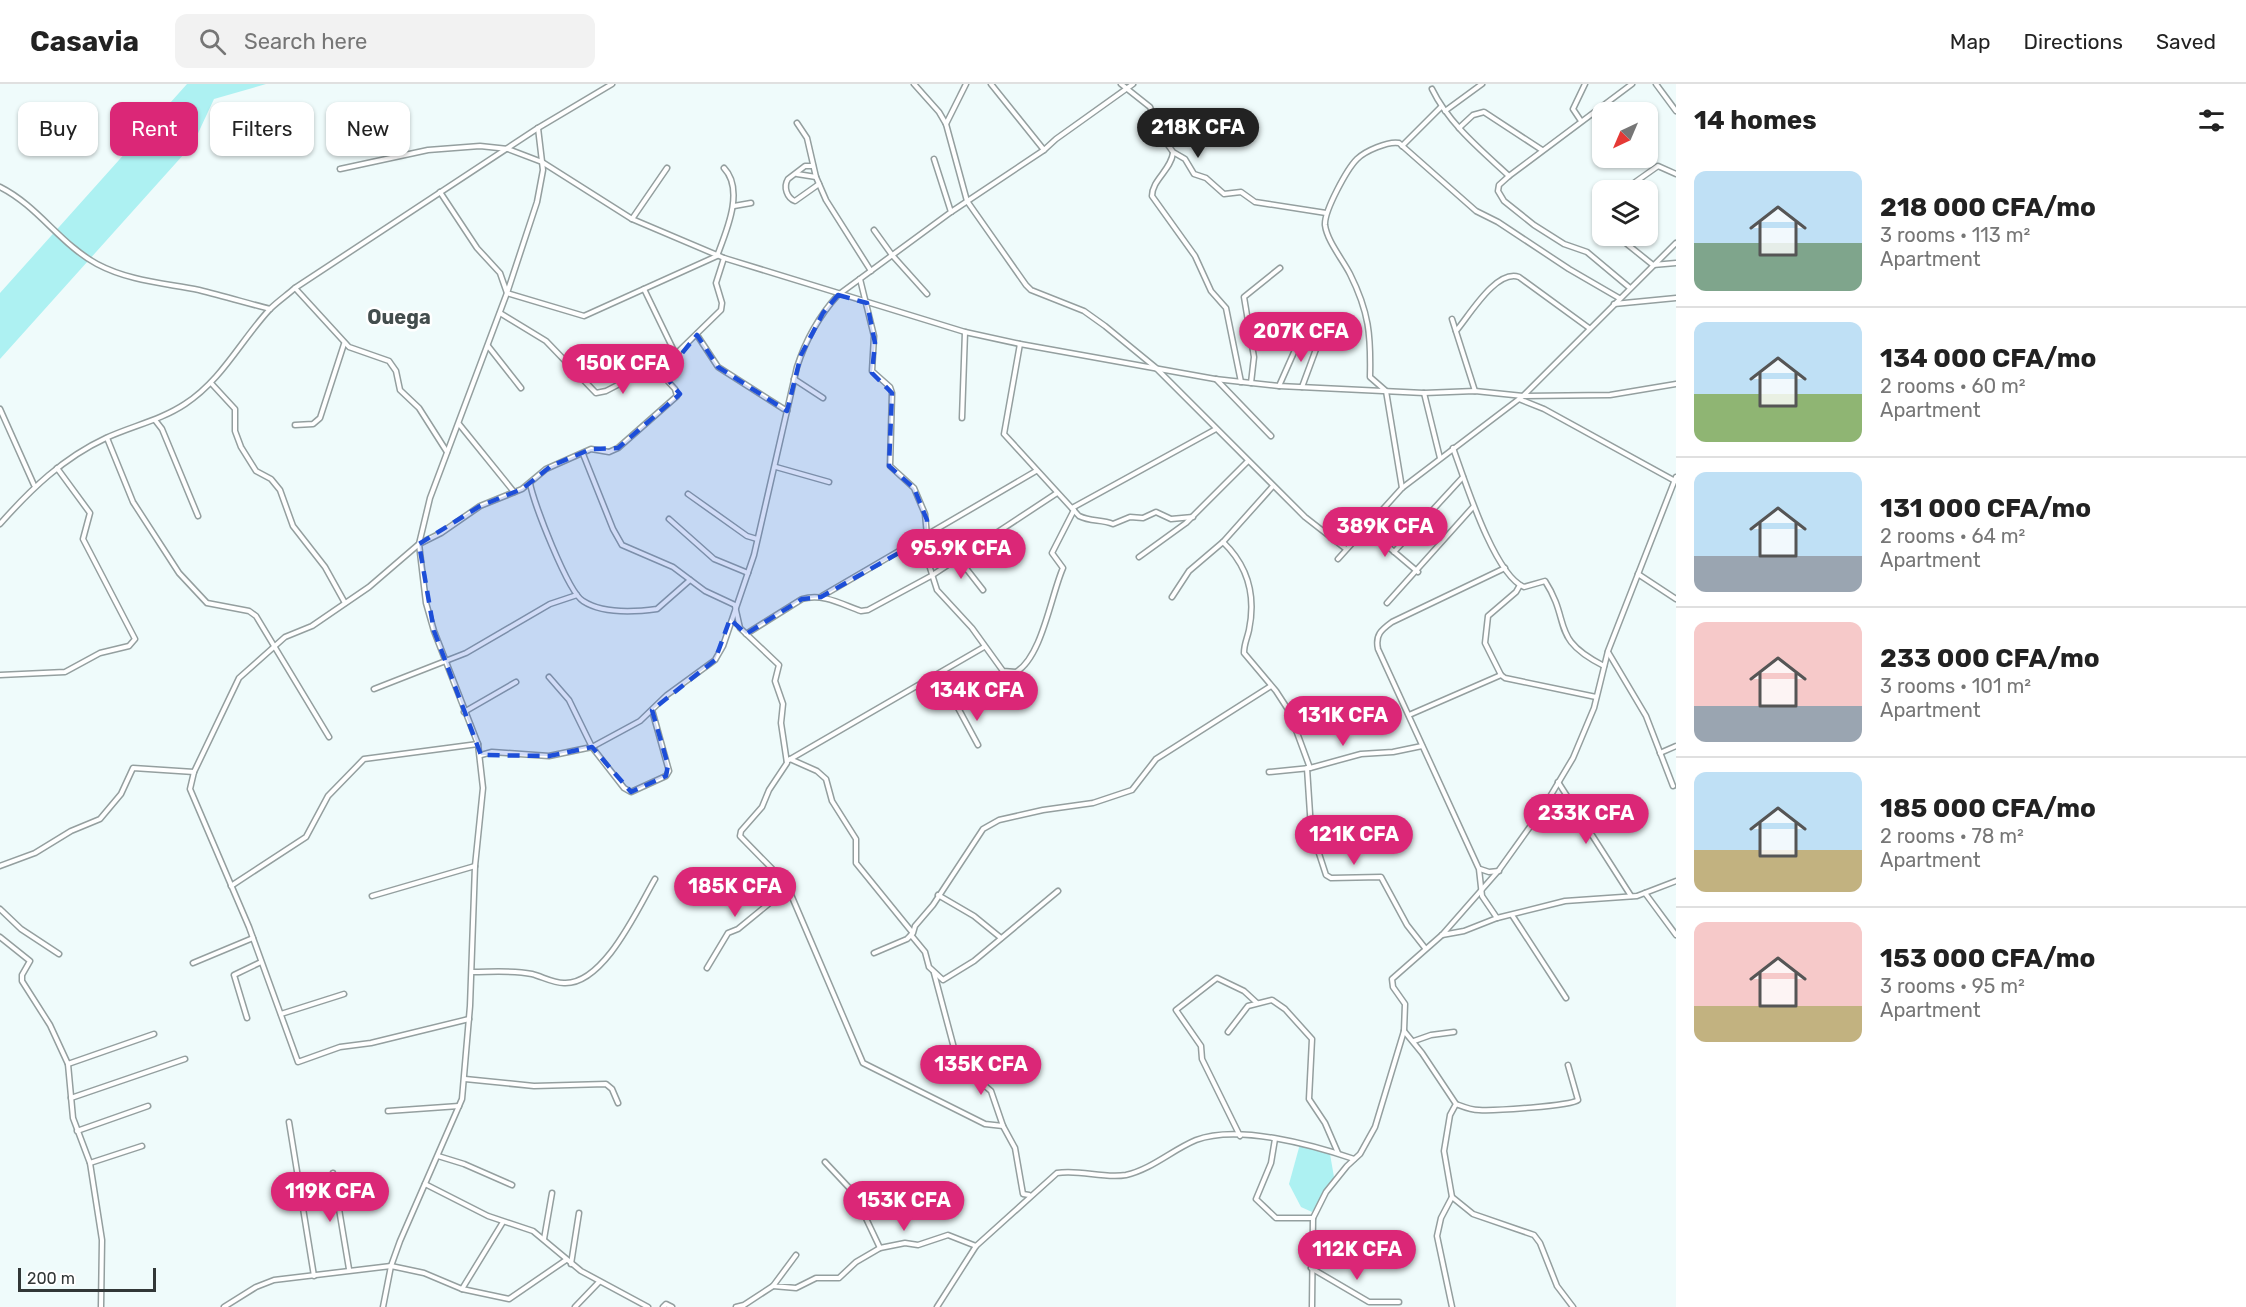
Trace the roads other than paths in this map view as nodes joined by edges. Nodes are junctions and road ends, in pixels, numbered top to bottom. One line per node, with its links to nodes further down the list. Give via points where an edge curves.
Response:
1 (612, 84): 11 (street)
2 (914, 84): 18 (street)
3 (966, 84): 18 (street)
4 (991, 84): 23 (street)
5 (1121, 84): 12 (street)
6 (1132, 84): 12 (street)
7 (1482, 84): 14 (street)
8 (1585, 84): 16 (street, via 1573,109)
9 (1632, 84): 16 (street)
10 (1656, 84): 15 (street)
11 (605, 86): 19 (street)
12 (1126, 89): 23 (street); 25 (street, via 1150,107)
13 (1432, 89): 14 (street)
14 (1443, 109): 20 (street); 21 (street)
15 (1676, 111)
16 (1581, 121): 24 (street)
17 (797, 123): 28 (street, via 807,138)
18 (946, 124): 40 (street)
19 (538, 128): 22 (street); 27 (street)
20 (1459, 128): 24 (street, via 1473,115 1484,112); 34 (street)
21 (1402, 146): 44 (street, via 1392,143 1356,160); 63 (street, via 1476,211)
22 (508, 148): 27 (street); 31 (street, via 428,150); 39 (street)
23 (1044, 150): 40 (street)
24 (1542, 150): 34 (street)
25 (1173, 152): 44 (street, via 1185,159 1194,174 1206,178 1224,194 1240,192 1255,202); 84 (street, via 1152,196 1195,256 1211,291 1226,308)
26 (934, 159): 43 (street)
27 (542, 162): 45 (street); 60 (street, via 540,190)
28 (813, 166): 32 (street, via 805,166); 35 (street)
29 (667, 168): 45 (street)
30 (724, 168): 42 (street, via 732,180)
31 (340, 169)
32 (797, 174): 35 (street); 37 (street, via 785,185 792,200 798,200)
33 (1676, 174): 36 (street, via 1658,166)
34 (1509, 176): 58 (street, via 1499,184 1504,201 1553,238 1587,252)
35 (816, 177): 37 (street)
36 (1638, 180)
37 (819, 184): 55 (street)
38 (0, 187): 67 (street, via 98,265 157,285 196,290)
39 (440, 192): 57 (street); 60 (street, via 477,248 500,273)
40 (967, 201): 43 (street); 80 (street, via 1031,290 1084,311)
41 (751, 203): 42 (street)
42 (733, 207): 50 (street)
43 (951, 212): 49 (street)
44 (1326, 213): 91 (street, via 1327,231 1351,276 1368,324 1370,377)
45 (632, 219): 50 (street)
46 (874, 230): 49 (street)
47 (1676, 243): 53 (street)
48 (1629, 246): 53 (street)
49 (892, 255): 55 (street); 61 (street)
50 (717, 256): 51 (street); 59 (street)
51 (724, 258): 62 (street); 75 (street, via 716,283 721,310)
52 (1676, 263): 53 (street)
53 (1653, 265): 58 (street)
54 (1280, 268): 86 (street, via 1244,297 1254,357)
55 (871, 271): 56 (street)
56 (860, 279): 62 (street); 65 (street)
57 (295, 288): 67 (street); 76 (street)
58 (1630, 288): 63 (street)
59 (644, 289): 60 (street, via 584,316); 79 (street)
60 (507, 293): 68 (street)
61 (927, 294)
62 (838, 295): 65 (street); 82 (street, via 812,330)
63 (1619, 298): 66 (street)
64 (1676, 298): 66 (street)
65 (867, 303): 72 (street); 130 (street, via 874,343 872,371 892,393 889,463 914,488 927,520)
66 (1613, 304): 70 (street)
67 (270, 309): 85 (street)
68 (500, 313): 78 (street); 81 (street, via 546,341 596,393 651,366)
69 (1452, 319): 71 (street)
70 (1589, 328): 71 (street, via 1512,274 1476,303); 95 (street)
71 (1456, 331): 92 (street)
72 (965, 332): 77 (street); 98 (street)
73 (1303, 332): 88 (street)
74 (1322, 333): 89 (street)
75 (697, 334): 79 (street); 97 (street, via 718,367)
76 (344, 343): 101 (street, via 320,418 313,424); 106 (street, via 355,351 389,361 396,370 400,390 419,408)
77 (1020, 344): 80 (street); 112 (street, via 1004,434)
78 (488, 345): 90 (street); 100 (street)
79 (676, 355): 81 (street)
80 (1155, 368): 83 (street); 102 (street)
81 (664, 375): 107 (street, via 677,392 673,400 618,448 609,452 591,449)
82 (794, 379): 94 (street); 97 (street)
83 (1215, 379): 84 (street); 103 (street)
84 (1241, 382): 86 (street)
85 (211, 383): 99 (street, via 185,404); 151 (street, via 235,409 237,439 253,467 276,484 293,526 325,567)
86 (1251, 383): 88 (street)
87 (1676, 384): 95 (street, via 1610,395)
88 (1280, 386): 89 (street)
89 (1302, 387): 91 (street)
90 (521, 388)
91 (1386, 392): 93 (street); 119 (street)
92 (1475, 392): 93 (street); 95 (street)
93 (1424, 393): 108 (street)
94 (823, 398)
95 (1521, 398): 105 (street); 114 (street)
96 (0, 409): 117 (street)
97 (787, 411): 110 (street)
98 (962, 418)
99 (155, 420): 104 (street); 125 (street)
100 (459, 424): 106 (street); 120 (street)
101 (295, 425)
102 (1216, 429): 109 (street); 124 (street)
103 (1271, 436)
104 (107, 438): 111 (street); 155 (street, via 133,502 179,573 207,603 249,611 256,616)
105 (1453, 448): 108 (street); 113 (street)
106 (447, 453): 133 (street)
107 (583, 454): 116 (street, via 546,469); 144 (street, via 620,542 673,567)
108 (1440, 458): 119 (street)
109 (1248, 461): 118 (street); 126 (street)
110 (776, 467): 115 (street); 131 (street)
111 (57, 468): 117 (street); 161 (street, via 90,513 83,539 135,639 129,646 100,652 65,672)
112 (1036, 471): 121 (street); 130 (street)
113 (1463, 476): 123 (street); 135 (street)
114 (1676, 479): 142 (street)
115 (829, 482)
116 (530, 483): 120 (street); 147 (street, via 553,548)
117 (34, 485): 128 (street)
118 (1274, 486): 132 (street); 134 (street)
119 (1402, 488): 129 (street)
120 (514, 492): 133 (street, via 480,506)
121 (1057, 493): 124 (street); 137 (street)
122 (688, 494): 131 (street, via 747,536)
123 (1473, 507): 139 (street); 140 (street)
124 (1073, 509): 126 (street, via 1090,521 1113,524 1156,512 1171,519); 160 (street, via 1052,553 1063,568 1044,628 1024,665 1016,672)
125 (198, 516)
126 (1193, 517): 136 (street)
127 (669, 519): 141 (street, via 714,559)
128 (0, 524)
129 (1366, 528): 134 (street); 135 (street)
130 (927, 537): 143 (street); 148 (street)
131 (757, 538): 141 (street)
132 (1223, 542): 149 (street, via 1189,571); 165 (street, via 1238,556 1251,589 1253,604 1244,653)
133 (419, 544): 151 (street); 158 (street, via 426,603)
134 (1346, 549): 138 (street)
135 (1394, 552): 140 (street)
136 (1139, 557)
137 (958, 558): 143 (street); 146 (street)
138 (1338, 559)
139 (1505, 568): 145 (street); 170 (street, via 1381,630 1378,650)
140 (1418, 572): 152 (street)
141 (748, 573): 153 (street)
142 (1638, 574): 150 (street); 157 (street)
143 (931, 576): 148 (street, via 868,610); 156 (street, via 939,594 972,628)
144 (690, 580): 147 (street, via 663,606 647,610 606,609 584,602); 153 (street)
145 (1520, 585): 159 (street, via 1545,581 1566,637 1582,655); 162 (street, via 1488,616 1485,643)
146 (982, 590)
147 (577, 595): 158 (street, via 550,604 487,643)
148 (821, 597): 154 (street, via 801,600)
149 (1172, 597)
150 (1676, 599)
151 (345, 603): 155 (street, via 304,631 285,637)
152 (1387, 603)
153 (735, 605): 154 (street, via 738,624); 168 (street, via 715,660)
154 (746, 634): 179 (street, via 779,665 775,681 783,704 780,723)
155 (276, 647): 171 (street); 181 (street, via 239,678)
156 (984, 647): 160 (street); 179 (street)
157 (1608, 651): 159 (street); 177 (street, via 1646,716)
158 (445, 663): 166 (street); 169 (street)
159 (1604, 666): 167 (street)
160 (1006, 672): 173 (street, via 957,706)
161 (0, 675)
162 (1501, 675): 167 (street); 170 (street)
163 (549, 677): 176 (street, via 569,700)
164 (516, 682): 169 (street)
165 (1271, 686): 180 (street, via 1288,711); 196 (street, via 1163,754 1132,790 1093,803 991,823)
166 (374, 689)
167 (1596, 698): 183 (street, via 1583,739)
168 (652, 710): 176 (street, via 633,726); 176 (street, via 668,765 666,776 628,792)
169 (464, 712): 172 (street)
170 (1408, 715): 174 (street)
171 (329, 737)
172 (478, 744): 178 (street); 191 (street, via 364,759 328,796 306,837)
173 (978, 745)
174 (1422, 746): 180 (street, via 1361,754); 187 (street)
175 (1676, 746): 177 (street)
176 (592, 747): 178 (street, via 549,756)
177 (1660, 753): 184 (street)
178 (481, 755): 186 (street, via 483,788)
179 (788, 760): 192 (street, via 762,807 740,834); 202 (street, via 824,776 832,801 855,839 856,863)
180 (1309, 768): 182 (street); 208 (street, via 1311,829 1326,875 1381,877)
181 (194, 772): 185 (street, via 133,768 121,794 100,819 35,853); 191 (street, via 192,796)
182 (1269, 772)
183 (1558, 783): 188 (street); 198 (street)
184 (1673, 786)
185 (0, 866)
186 (475, 866): 197 (street); 214 (street)
187 (1479, 869): 188 (street); 194 (street)
188 (1499, 870): 194 (street)
189 (655, 879): 214 (street, via 611,953 584,977 561,983 516,971)
190 (1676, 881): 195 (street)
191 (231, 886): 206 (street)
192 (788, 888): 213 (street, via 728,933); 238 (street, via 863,1063 985,1124)
193 (1058, 891): 207 (street)
194 (1481, 892): 201 (street); 204 (street)
195 (1645, 894): 198 (street); 203 (street)
196 (938, 895): 202 (street); 207 (street)
197 (372, 896)
198 (1631, 896): 200 (street, via 1564,901)
199 (0, 909): 210 (street, via 21,929)
200 (1512, 915): 201 (street); 217 (street)
201 (1497, 918): 204 (street)
202 (912, 934): 209 (street); 215 (street)
203 (1676, 934)
204 (1442, 935): 208 (street)
205 (0, 937): 228 (street, via 30,961 22,981 50,1025)
206 (253, 938): 211 (street); 212 (street)
207 (1001, 938): 215 (street, via 943,980)
208 (1425, 948): 222 (street, via 1392,979 1405,1004)
209 (874, 953)
210 (59, 954)
211 (261, 962): 219 (street); 220 (street, via 234,975)
212 (193, 963)
213 (707, 968)
214 (472, 972): 221 (street)
215 (934, 973): 238 (street, via 954,1048 991,1091)
216 (344, 994): 219 (street)
217 (1566, 998)
218 (1257, 1003): 223 (street, via 1248,1006); 240 (street, via 1244,991 1217,978 1176,1010 1201,1046 1202,1059); 243 (street, via 1276,1002 1313,1041 1309,1098)
219 (281, 1014): 221 (street, via 296,1059 303,1062 340,1047)
220 (247, 1018)
221 (469, 1019): 230 (street)
222 (1404, 1031): 226 (street); 245 (street, via 1380,1117 1365,1147)
223 (1228, 1032)
224 (1454, 1032): 226 (street)
225 (154, 1034): 228 (street)
226 (1414, 1041): 233 (street)
227 (185, 1059): 231 (street)
228 (68, 1064): 231 (street)
229 (1568, 1065): 233 (street, via 1576,1102 1557,1107 1487,1110)
230 (465, 1079): 232 (street, via 534,1086 606,1084); 235 (street)
231 (71, 1098): 239 (street)
232 (618, 1103)
233 (1456, 1104): 253 (street, via 1450,1115 1444,1151)
234 (147, 1106): 239 (street)
235 (460, 1106): 236 (street); 244 (street)
236 (388, 1111)
237 (289, 1122): 266 (street)
238 (1003, 1126): 252 (street, via 1015,1148 1023,1194)
239 (77, 1131): 247 (street)
240 (1240, 1136): 241 (street); 252 (street, via 1196,1140 1125,1175 1057,1173)
241 (1275, 1139): 243 (street, via 1301,1142); 255 (street, via 1256,1199 1276,1218)
242 (142, 1146): 247 (street)
243 (1339, 1154): 245 (street)
244 (438, 1156): 249 (street); 250 (street)
245 (1354, 1159): 255 (street, via 1326,1192)
246 (825, 1162): 259 (street, via 854,1193)
247 (90, 1163): 271 (street, via 102,1240)
248 (333, 1173): 264 (street)
249 (425, 1184): 256 (street); 263 (street)
250 (512, 1185)
251 (552, 1193): 257 (street)
252 (1033, 1194): 258 (street)
253 (1452, 1197): 281 (street, via 1437,1236); 282 (street, via 1473,1214 1534,1235 1557,1286)
254 (579, 1213): 262 (street)
255 (1313, 1218): 265 (street)
256 (503, 1222): 257 (street, via 525,1227); 269 (street)
257 (544, 1239): 261 (street)
258 (976, 1246): 259 (street, via 948,1235 918,1245 905,1243); 279 (street)
259 (880, 1248): 268 (street, via 839,1278 816,1278 796,1288)
260 (796, 1255): 268 (street)
261 (566, 1260): 262 (street); 269 (street, via 509,1299)
262 (571, 1264): 267 (street)
263 (391, 1266): 264 (street); 269 (street); 273 (street)
264 (349, 1269): 266 (street)
265 (1311, 1269): 270 (street, via 1369,1302); 280 (street)
266 (314, 1276): 272 (street, via 274,1280)
267 (599, 1282): 274 (street); 275 (street)
268 (773, 1286): 278 (street)
269 (462, 1289)
270 (1399, 1302)
271 (101, 1307)
272 (224, 1307)
273 (383, 1307)
274 (575, 1307)
275 (648, 1307)
276 (663, 1307): 277 (street)
277 (672, 1307)
278 (736, 1307)
279 (937, 1307)
280 (1312, 1307)
281 (1452, 1307)
282 (1573, 1307)

